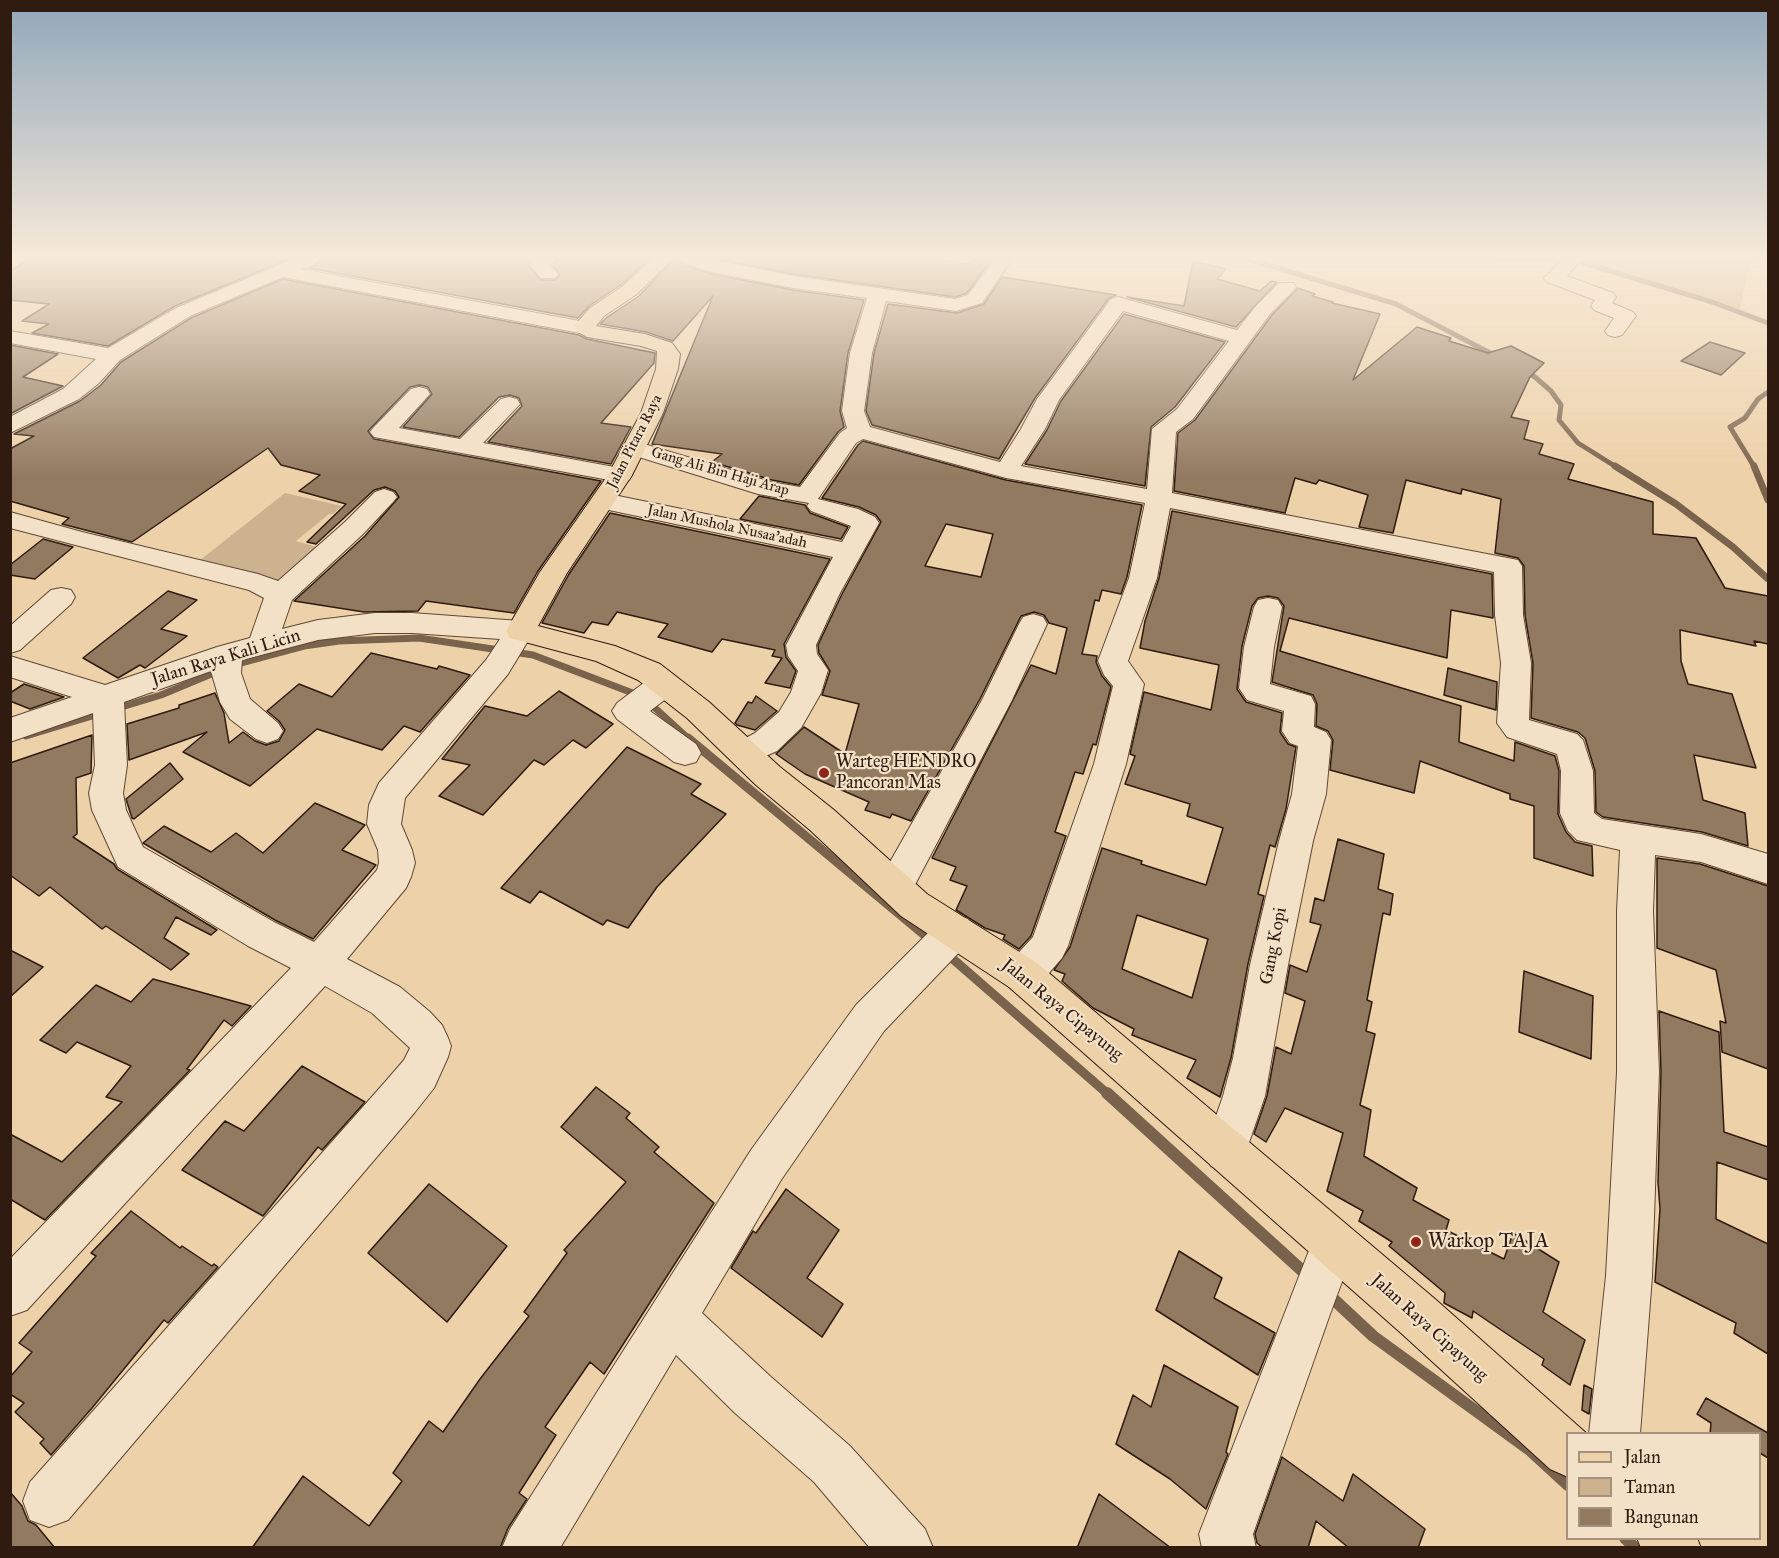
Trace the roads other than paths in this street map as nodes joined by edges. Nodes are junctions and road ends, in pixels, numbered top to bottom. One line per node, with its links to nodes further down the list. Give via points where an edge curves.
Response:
1 (151, 332): 9 (street)
2 (596, 332): 15 (main road, Jalan Pitara Raya, via 645,340 668,351 663,386)
3 (867, 332): 13 (street, via 853,411)
4 (1097, 332): 16 (street, via 1048,399)
5 (1221, 332): 8 (street)
6 (1247, 332): 8 (street)
7 (10, 337): 9 (street)
8 (1243, 338): 19 (street, via 1185,414 1164,429)
9 (112, 355): 12 (street, via 71,394)
10 (419, 394): 14 (street, via 382,432)
11 (509, 404): 14 (street)
12 (10, 426)
13 (860, 431): 16 (street); 21 (street, via 848,438)
14 (467, 446): 17 (street)
15 (634, 448): 17 (main road, Jalan Pitara Raya); 21 (street, Gang Ali Bin Haji Arap)
16 (1006, 471): 19 (street)
17 (620, 475): 20 (main road, Jalan Pitara Raya)
18 (384, 497): 24 (street)
19 (1159, 499): 39 (street, via 1508,566 1509,615 1516,663 1513,723 1518,729 1566,743 1572,749 1577,771 1577,813 1584,826 1602,834); 44 (street, via 1143,578 1113,661 1129,684 1110,765 1049,946)
20 (604, 501): 23 (street, Jalan Mushola Nusaa'adah); 30 (main road, Jalan Pitara Raya, via 554,572)
21 (814, 501): 23 (street, Gang Ali Bin Haji Arap, via 866,523)
22 (10, 520): 24 (street, via 258,583)
23 (850, 552): 38 (street, via 801,645 813,670 806,693 790,720 766,742)
24 (279, 596): 29 (street)
25 (61, 597): 28 (street)
26 (1268, 607): 45 (street, Gang Kopi, via 1254,688 1300,704 1298,731 1316,740 1309,794 1269,965 1253,1058)
27 (1033, 624): 41 (street, via 994,706)
28 (10, 643)
29 (263, 643): 30 (street, Jalan Raya Kali Licin, via 318,630 412,622); 31 (street, Jalan Raya Kali Licin)
30 (510, 647): 33 (main road, Jalan Raya Cipayung, via 621,658 649,672); 43 (street, via 391,792 384,824 397,863 393,877)
31 (226, 663): 34 (street, Jalan Raya Kali Licin); 36 (street, via 235,702)
32 (10, 666): 34 (street)
33 (657, 704): 37 (street); 38 (main road, Jalan Raya Cipayung)
34 (108, 706): 35 (street, Jalan Raya Kali Licin); 43 (street, via 111,765 106,793 109,810 130,857)
35 (10, 730)
36 (267, 731)
37 (685, 753)
38 (746, 753): 41 (main road, Jalan Raya Cipayung)
39 (1638, 840): 40 (street, via 1701,848); 49 (street, via 1638,1072 1629,1276)
40 (1768, 869)
41 (895, 887): 42 (main road, Jalan Raya Cipayung, via 914,905)
42 (940, 945): 44 (main road, Jalan Raya Cipayung); 48 (street, via 870,1018 766,1165)
43 (320, 964): 47 (street); 51 (street, via 386,1000 416,1025 431,1046 428,1057 400,1098)
44 (1023, 975): 45 (main road, Jalan Raya Cipayung)
45 (1226, 1151): 46 (main road, Jalan Raya Cipayung)
46 (1332, 1256): 50 (main road, Jalan Raya Cipayung, via 1418,1316); 54 (street, via 1305,1317 1226,1534)
47 (10, 1293)
48 (672, 1318): 52 (street); 53 (street, via 832,1464)
49 (1614, 1432)
50 (1566, 1448)
51 (49, 1501)
52 (529, 1548)
53 (906, 1548)
54 (1229, 1548)

